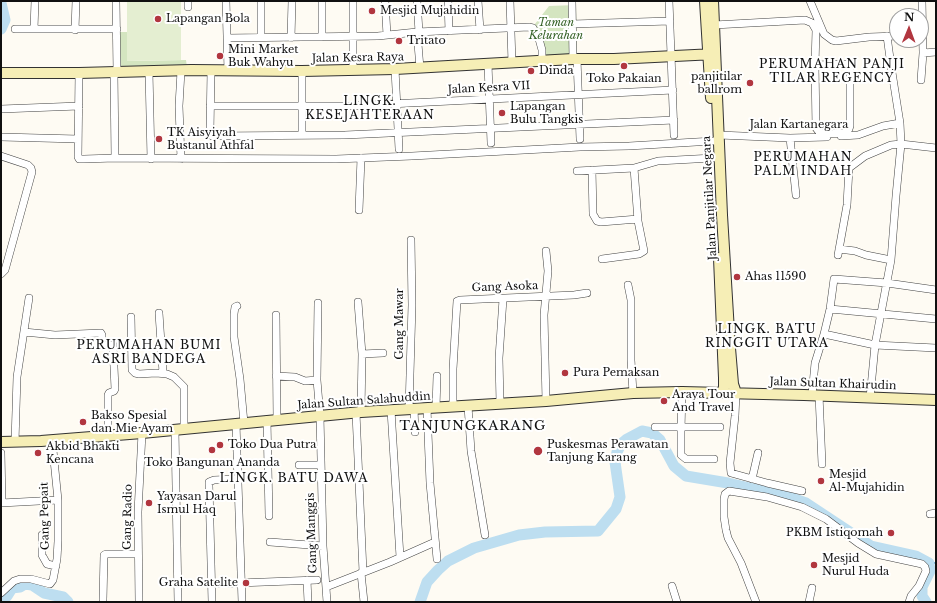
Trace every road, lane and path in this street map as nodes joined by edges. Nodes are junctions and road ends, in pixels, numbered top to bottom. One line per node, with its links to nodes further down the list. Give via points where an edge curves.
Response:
1 (35, 1): 25 (street)
2 (76, 1): 26 (street)
3 (116, 1): 24 (street)
4 (226, 1): 34 (street)
5 (261, 1): 32 (street)
6 (292, 1): 35 (street)
7 (322, 1): 36 (street)
8 (353, 1): 33 (street)
9 (386, 1): 30 (street)
10 (417, 1): 29 (street)
11 (448, 1): 28 (street)
12 (478, 1): 27 (street)
13 (510, 1): 22 (street)
14 (572, 1): 20 (street)
15 (670, 1): 19 (street)
16 (705, 1): 40 (main road)
17 (713, 1): 21 (main road)
18 (810, 1): 31 (street, via 823,32 832,40)
19 (670, 21): 20 (street); 41 (street)
20 (572, 24): 42 (street)
21 (714, 25): 40 (main road); 46 (street, via 809,21 816,30)
22 (511, 28): 27 (street); 43 (street, via 533,28 541,44); 44 (street)
23 (15, 29): 25 (street)
24 (116, 29): 26 (street); 54 (street)
25 (34, 30): 26 (street)
26 (75, 30)
27 (480, 30): 28 (street)
28 (449, 31): 29 (street)
29 (418, 32): 30 (street); 47 (street)
30 (387, 35): 33 (street)
31 (888, 36): 68 (street)
32 (261, 37): 34 (street); 35 (street)
33 (353, 37): 36 (street); 49 (street)
34 (227, 38): 52 (street)
35 (291, 38): 36 (street)
36 (322, 38)
37 (923, 48): 39 (street)
38 (936, 52): 39 (street)
39 (923, 53): 58 (street)
40 (711, 54): 41 (main road, Jalan Kesra Raya); 75 (main road)
41 (672, 56): 42 (main road, Jalan Kesra Raya); 59 (street)
42 (575, 59): 43 (main road, Jalan Kesra Raya); 60 (street)
43 (542, 61): 44 (main road, Jalan Kesra Raya)
44 (512, 63): 45 (main road, Jalan Kesra Raya)
45 (488, 64): 47 (main road, Jalan Kesra Raya); 61 (street)
46 (815, 65): 46 (street, via 816,128 823,134 844,133 850,126 850,68 846,64)
47 (420, 68): 48 (main road, Jalan Kesra Raya)
48 (395, 69): 49 (main road, Jalan Kesra Raya); 62 (street)
49 (353, 70): 53 (main road, Jalan Kesra Raya)
50 (181, 71): 51 (main road, Jalan Kesra Raya); 55 (main road, Jalan Kesra Raya); 88 (street)
51 (211, 71): 52 (main road, Jalan Kesra Raya); 64 (street)
52 (228, 71): 53 (main road, Jalan Kesra Raya)
53 (302, 71): 65 (street)
54 (115, 72): 55 (main road, Jalan Kesra Raya); 57 (main road, Jalan Kesra Raya); 83 (street)
55 (149, 72): 87 (street)
56 (1, 73): 57 (main road, Jalan Kesra Raya)
57 (79, 73): 63 (street)
58 (921, 80)
59 (673, 90): 60 (street, Jalan Kesra VII); 67 (street)
60 (578, 94): 61 (street, Jalan Kesra VII); 69 (street)
61 (490, 98): 62 (street, Jalan Kesra VII); 70 (street)
62 (398, 103): 65 (street, Jalan Kesra VII); 71 (street)
63 (79, 106): 66 (street); 77 (street)
64 (210, 106): 65 (street, Jalan Kesra VII); 72 (street, via 212,136)
65 (302, 106): 72 (street)
66 (1, 109)
67 (674, 120): 69 (street); 73 (street)
68 (900, 123): 76 (street, Jalan Kartanegara, via 858,135); 80 (street)
69 (579, 124): 70 (street); 78 (street)
70 (491, 128): 71 (street); 79 (street)
71 (399, 133): 72 (street); 82 (street)
72 (302, 135)
73 (674, 135)
74 (1, 137): 77 (street)
75 (716, 138): 76 (street, Jalan Kartanegara); 85 (street, Jalan Kartanegara); 86 (main road); 128 (main road, Jalan Panjitilar Negara, via 733,384)
76 (790, 138): 92 (street)
77 (78, 139): 83 (street, Jalan Kartanegara, via 79,159)
78 (580, 139)
79 (491, 143)
80 (901, 144): 81 (street); 98 (street); 98 (street, via 886,146 860,159 849,168 847,205 839,252 855,251)
81 (936, 148)
82 (399, 149)
83 (115, 155): 87 (street, Jalan Kartanegara)
84 (1, 156): 99 (street, via 28,165 32,171 5,270)
85 (361, 158): 88 (street, Jalan Kartanegara); 93 (street)
86 (713, 158): 89 (street, via 658,161); 128 (main road, via 724,387)
87 (151, 159): 88 (street, Jalan Kartanegara)
88 (181, 159)
89 (634, 168): 90 (street); 94 (street)
90 (592, 170): 91 (street); 94 (street, via 596,219 601,222)
91 (577, 171)
92 (796, 195)
93 (359, 210)
94 (638, 220): 97 (street, via 644,249 642,252)
95 (411, 240): 137 (street, Gang Mawar)
96 (546, 251): 104 (street, via 548,271)
97 (602, 259)
98 (891, 260): 100 (street)
99 (1, 274)
100 (887, 283): 102 (street); 110 (street, via 834,279); 112 (street)
101 (628, 285): 127 (street, via 631,300)
102 (936, 290)
103 (587, 293): 104 (street, Gang Asoka)
104 (545, 297): 106 (street, Gang Asoka); 132 (street)
105 (29, 298): 116 (street)
106 (503, 299): 133 (street, via 499,358); 134 (street, Gang Asoka, via 457,301)
107 (358, 302): 121 (street)
108 (318, 303): 125 (street, Gang Manggis)
109 (237, 306): 142 (street, via 234,314 234,337 240,379)
110 (830, 308): 112 (street); 117 (street)
111 (159, 313): 122 (street)
112 (881, 313): 115 (street); 118 (street)
113 (276, 315): 123 (street)
114 (131, 318): 122 (street, via 132,370 139,374)
115 (936, 319)
116 (24, 332): 149 (street, via 55,335 101,333 102,344 113,345 115,389 108,395); 152 (street, via 17,376)
117 (824, 334): 118 (street); 129 (street, via 815,363)
118 (875, 345): 119 (street); 130 (street)
119 (936, 348)
120 (383, 353): 121 (street)
121 (362, 354): 139 (street)
122 (163, 374): 146 (street, via 177,379 184,388)
123 (276, 376): 125 (street, via 295,377 305,381); 141 (street)
124 (437, 376): 136 (street)
125 (317, 380): 140 (street, Gang Manggis)
126 (682, 392): 127 (main road, Jalan Sultan Salahuddin); 128 (main road, Jalan Sultan Salahuddin); 144 (street)
127 (633, 393): 132 (main road, Jalan Sultan Salahuddin)
128 (729, 393): 129 (main road, Jalan Sultan Khairudin); 160 (street, via 735,417 731,471 732,474)
129 (815, 395): 130 (main road, Jalan Sultan Khairudin); 156 (street)
130 (870, 398): 131 (main road, Jalan Sultan Khairudin)
131 (936, 400)
132 (546, 401): 133 (main road, Jalan Sultan Salahuddin)
133 (500, 403): 135 (main road, Jalan Sultan Salahuddin)
134 (453, 406): 135 (main road, Jalan Sultan Salahuddin); 136 (main road, Jalan Sultan Salahuddin)
135 (468, 406): 166 (street, via 471,451)
136 (432, 408): 137 (main road, Jalan Sultan Salahuddin); 168 (street, via 429,470)
137 (412, 409): 138 (main road, Jalan Sultan Salahuddin); 147 (street, Gang Mawar)
138 (391, 410): 139 (main road, Jalan Sultan Salahuddin); 171 (street)
139 (358, 412): 140 (main road, Jalan Sultan Salahuddin); 174 (street)
140 (320, 416): 141 (main road, Jalan Sultan Salahuddin); 158 (street, Gang Manggis)
141 (272, 420): 142 (main road, Jalan Sultan Salahuddin); 164 (street)
142 (240, 423): 146 (main road, Jalan Sultan Salahuddin); 159 (street)
143 (655, 427): 144 (street)
144 (681, 427): 145 (street); 155 (street, via 683,457)
145 (720, 427)
146 (179, 430): 148 (main road, Jalan Sultan Salahuddin); 185 (street)
147 (415, 432)
148 (142, 433): 149 (main road, Jalan Sultan Salahuddin); 170 (street, Gang Radio)
149 (108, 436): 150 (main road, Jalan Sultan Salahuddin)
150 (52, 440): 152 (main road, Jalan Sultan Salahuddin); 162 (street, Gang Pepait)
151 (1, 442): 152 (main road, Jalan Sultan Salahuddin)
152 (15, 442)
153 (1, 453): 163 (street)
154 (758, 453): 160 (street)
155 (714, 459)
156 (822, 464)
157 (299, 465): 158 (street)
158 (321, 466): 169 (street, Gang Manggis)
159 (238, 479): 177 (street); 178 (street, via 209,482)
160 (752, 479): 161 (street)
161 (802, 491)
162 (58, 500): 163 (street); 173 (street, Gang Pepait)
163 (1, 503)
164 (269, 516)
165 (42, 535): 173 (street, via 42,555 47,564)
166 (485, 535)
167 (270, 542): 169 (street)
168 (435, 542): 171 (street); 172 (street)
169 (323, 546): 180 (street, Gang Manggis)
170 (138, 554): 183 (street, via 104,555); 184 (street, Gang Radio)
171 (400, 558): 174 (street)
172 (437, 559)
173 (56, 566): 182 (street, Gang Pepait, via 51,583 20,579)
174 (362, 573): 180 (street); 190 (street)
175 (307, 580): 176 (street); 177 (street); 188 (street)
176 (317, 580)
177 (241, 582): 178 (street); 187 (street)
178 (212, 584): 186 (street)
179 (672, 586): 191 (street)
180 (326, 587): 189 (street, Gang Manggis)
181 (812, 588): 193 (street)
182 (1, 593)
183 (103, 600)
184 (139, 602)
185 (178, 602)
186 (212, 602)
187 (242, 602)
188 (308, 602)
189 (327, 602)
190 (364, 602)
191 (677, 602)
192 (756, 602): 194 (street, via 726,530 724,499 729,491 767,497 802,507 826,519 876,554 923,564 926,571)
193 (809, 602)
194 (909, 602)

